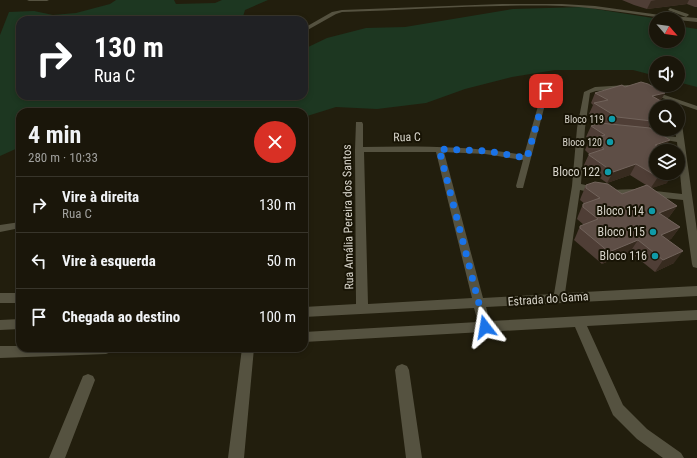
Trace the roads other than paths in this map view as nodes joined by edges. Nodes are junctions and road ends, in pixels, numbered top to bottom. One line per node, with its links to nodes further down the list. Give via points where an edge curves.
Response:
1 (29, 0): 2 (street)
2 (40, 0): 3 (street)
3 (47, 0)
4 (564, 0): 5 (street)
5 (583, 0)
6 (596, 0): 7 (street)
7 (595, 7): 11 (street); 15 (street, via 502,5 348,10 338,12)
8 (671, 12): 9 (street, via 669,6)
9 (678, 12)
10 (685, 14): 12 (street)
11 (649, 15)
12 (697, 16)
13 (685, 19): 14 (street)
14 (697, 20)
15 (308, 28)
16 (549, 78): 26 (street)
17 (667, 100): 28 (street, via 640,89 625,87 596,88 587,92 585,129)
18 (685, 106): 19 (street)
19 (697, 108)
20 (359, 124): 25 (street, Rua Amália Pereira dos Santos)
21 (655, 136): 23 (street)
22 (680, 136): 23 (street)
23 (680, 140): 29 (street)
24 (439, 149): 25 (street, Rua C); 26 (street, Rua C, via 487,151); 37 (street)
25 (359, 150): 38 (street, Rua Amália Pereira dos Santos)
26 (527, 158): 27 (street)
27 (520, 186)
28 (576, 186): 29 (street, via 608,193 637,192); 36 (street)
29 (687, 198): 32 (street)
30 (16, 225): 31 (street)
31 (0, 229)
32 (697, 264)
33 (697, 291): 36 (street, Estrada do Gama)
34 (0, 298): 35 (street)
35 (16, 298)
36 (559, 298): 37 (street, Estrada do Gama)
37 (479, 304): 38 (street, Estrada do Gama); 44 (street)
38 (362, 310): 39 (street, Estrada do Gama)
39 (308, 312)
40 (697, 315): 41 (street)
41 (579, 322): 44 (street); 54 (street, via 618,410 642,434)
42 (16, 324): 43 (street)
43 (0, 325)
44 (485, 327): 45 (street)
45 (308, 337)
46 (16, 351): 47 (street)
47 (0, 352)
48 (248, 352): 52 (street)
49 (402, 370): 53 (street)
50 (88, 380): 51 (street)
51 (57, 458)
52 (236, 458)
53 (414, 458)
54 (676, 458)

